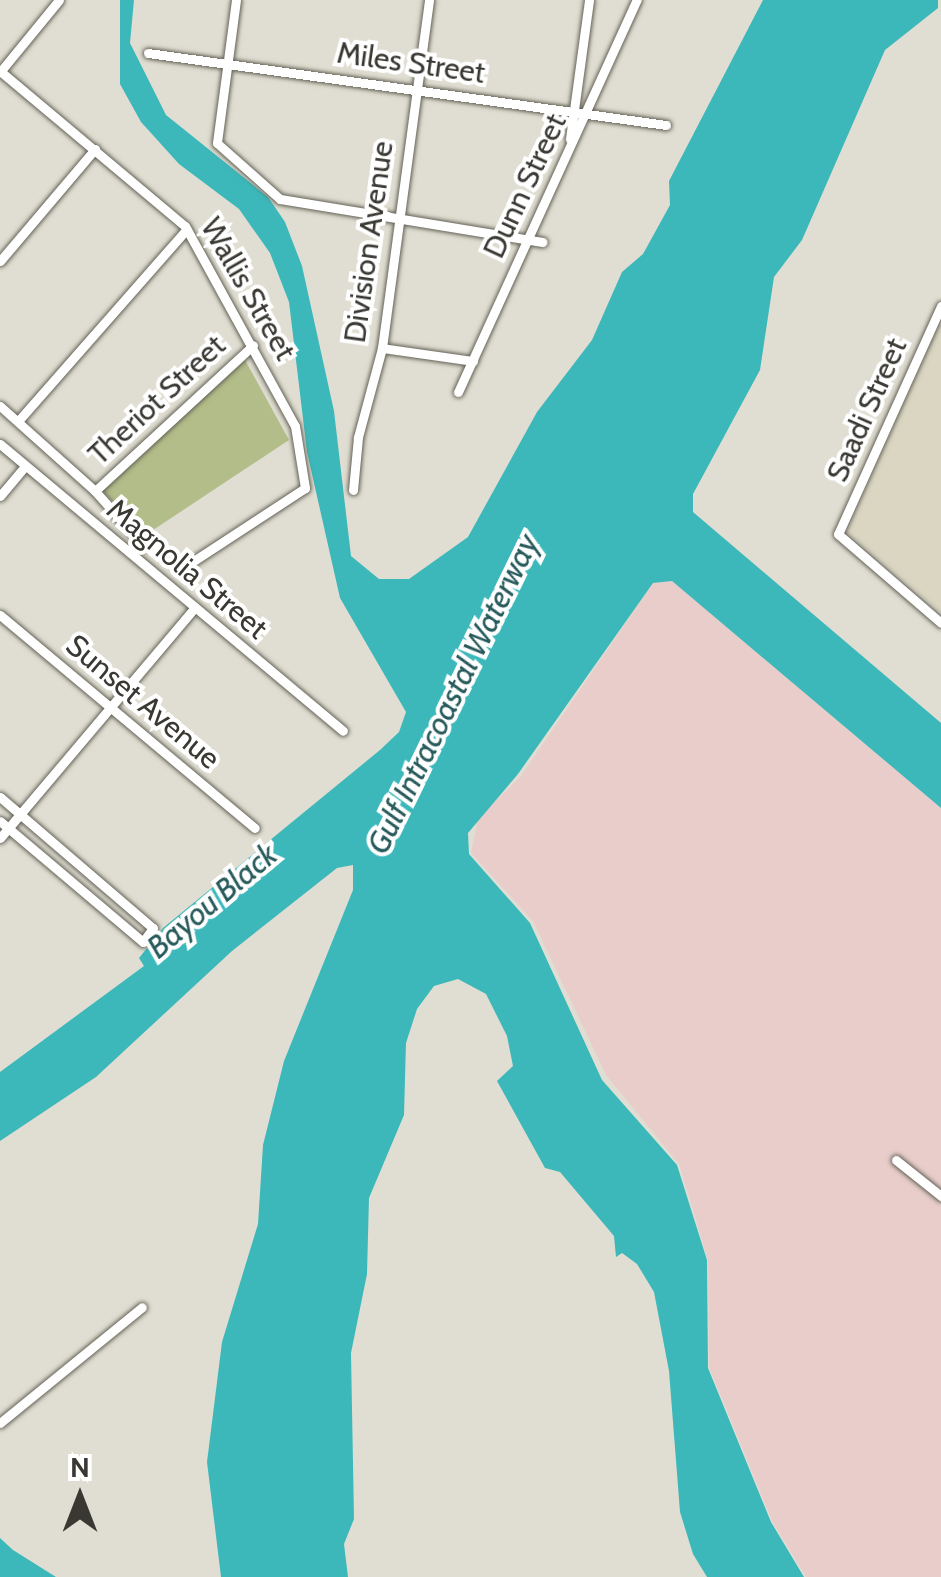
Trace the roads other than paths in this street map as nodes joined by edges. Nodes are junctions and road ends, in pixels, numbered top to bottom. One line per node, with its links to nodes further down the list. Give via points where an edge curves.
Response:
1 (60, 0): 8 (street)
2 (236, 0): 7 (street)
3 (429, 0): 9 (street, Division Avenue)
4 (589, 0): 10 (street)
5 (638, 0): 11 (street, Dunn Street)
6 (148, 52): 7 (street, Miles Street)
7 (228, 64): 9 (street, Miles Street); 15 (street, via 216,143 280,199)
8 (0, 72): 13 (street, Wallis Street)
9 (416, 89): 10 (street, Miles Street); 15 (street, Division Avenue)
10 (574, 112): 11 (street, Miles Street); 14 (street)
11 (586, 113): 12 (street, Miles Street); 14 (street, Dunn Street)
12 (666, 125)
13 (95, 149): 16 (street, Wallis Street); 19 (street)
14 (568, 152): 17 (street, Dunn Street)
15 (398, 218): 17 (street); 22 (street, Division Avenue)
16 (187, 229): 21 (street, Wallis Street); 26 (street)
17 (530, 236): 18 (street); 23 (street, Dunn Street)
18 (542, 242)
19 (0, 261)
20 (941, 306): 36 (street, Saadi Street, via 838,534)
21 (253, 345): 30 (street, Theriot Street); 33 (street, Wallis Street, via 299,436 304,488)
22 (382, 348): 23 (street); 29 (street, Division Avenue, via 358,437)
23 (473, 361): 24 (street, Dunn Street)
24 (458, 392)
25 (0, 406): 26 (street)
26 (19, 420): 30 (street)
27 (0, 444): 28 (street, Magnolia Street)
28 (25, 466): 31 (street); 34 (street, Magnolia Street)
29 (353, 490)
30 (96, 491): 32 (street)
31 (0, 496)
32 (144, 546)
33 (186, 566)
34 (194, 607): 37 (street); 38 (street, Magnolia Street)
35 (0, 616): 37 (street, Sunset Avenue)
36 (941, 624)
37 (110, 708): 40 (street); 42 (street, Sunset Avenue)
38 (343, 731)
39 (0, 797): 40 (street)
40 (20, 814): 41 (street); 41 (street, via 153,928 143,942)
41 (4, 824): 43 (street)
42 (255, 828)
43 (0, 838)
44 (896, 1160): 45 (street)
45 (941, 1196)
46 (142, 1307): 47 (street)
47 (0, 1423)

